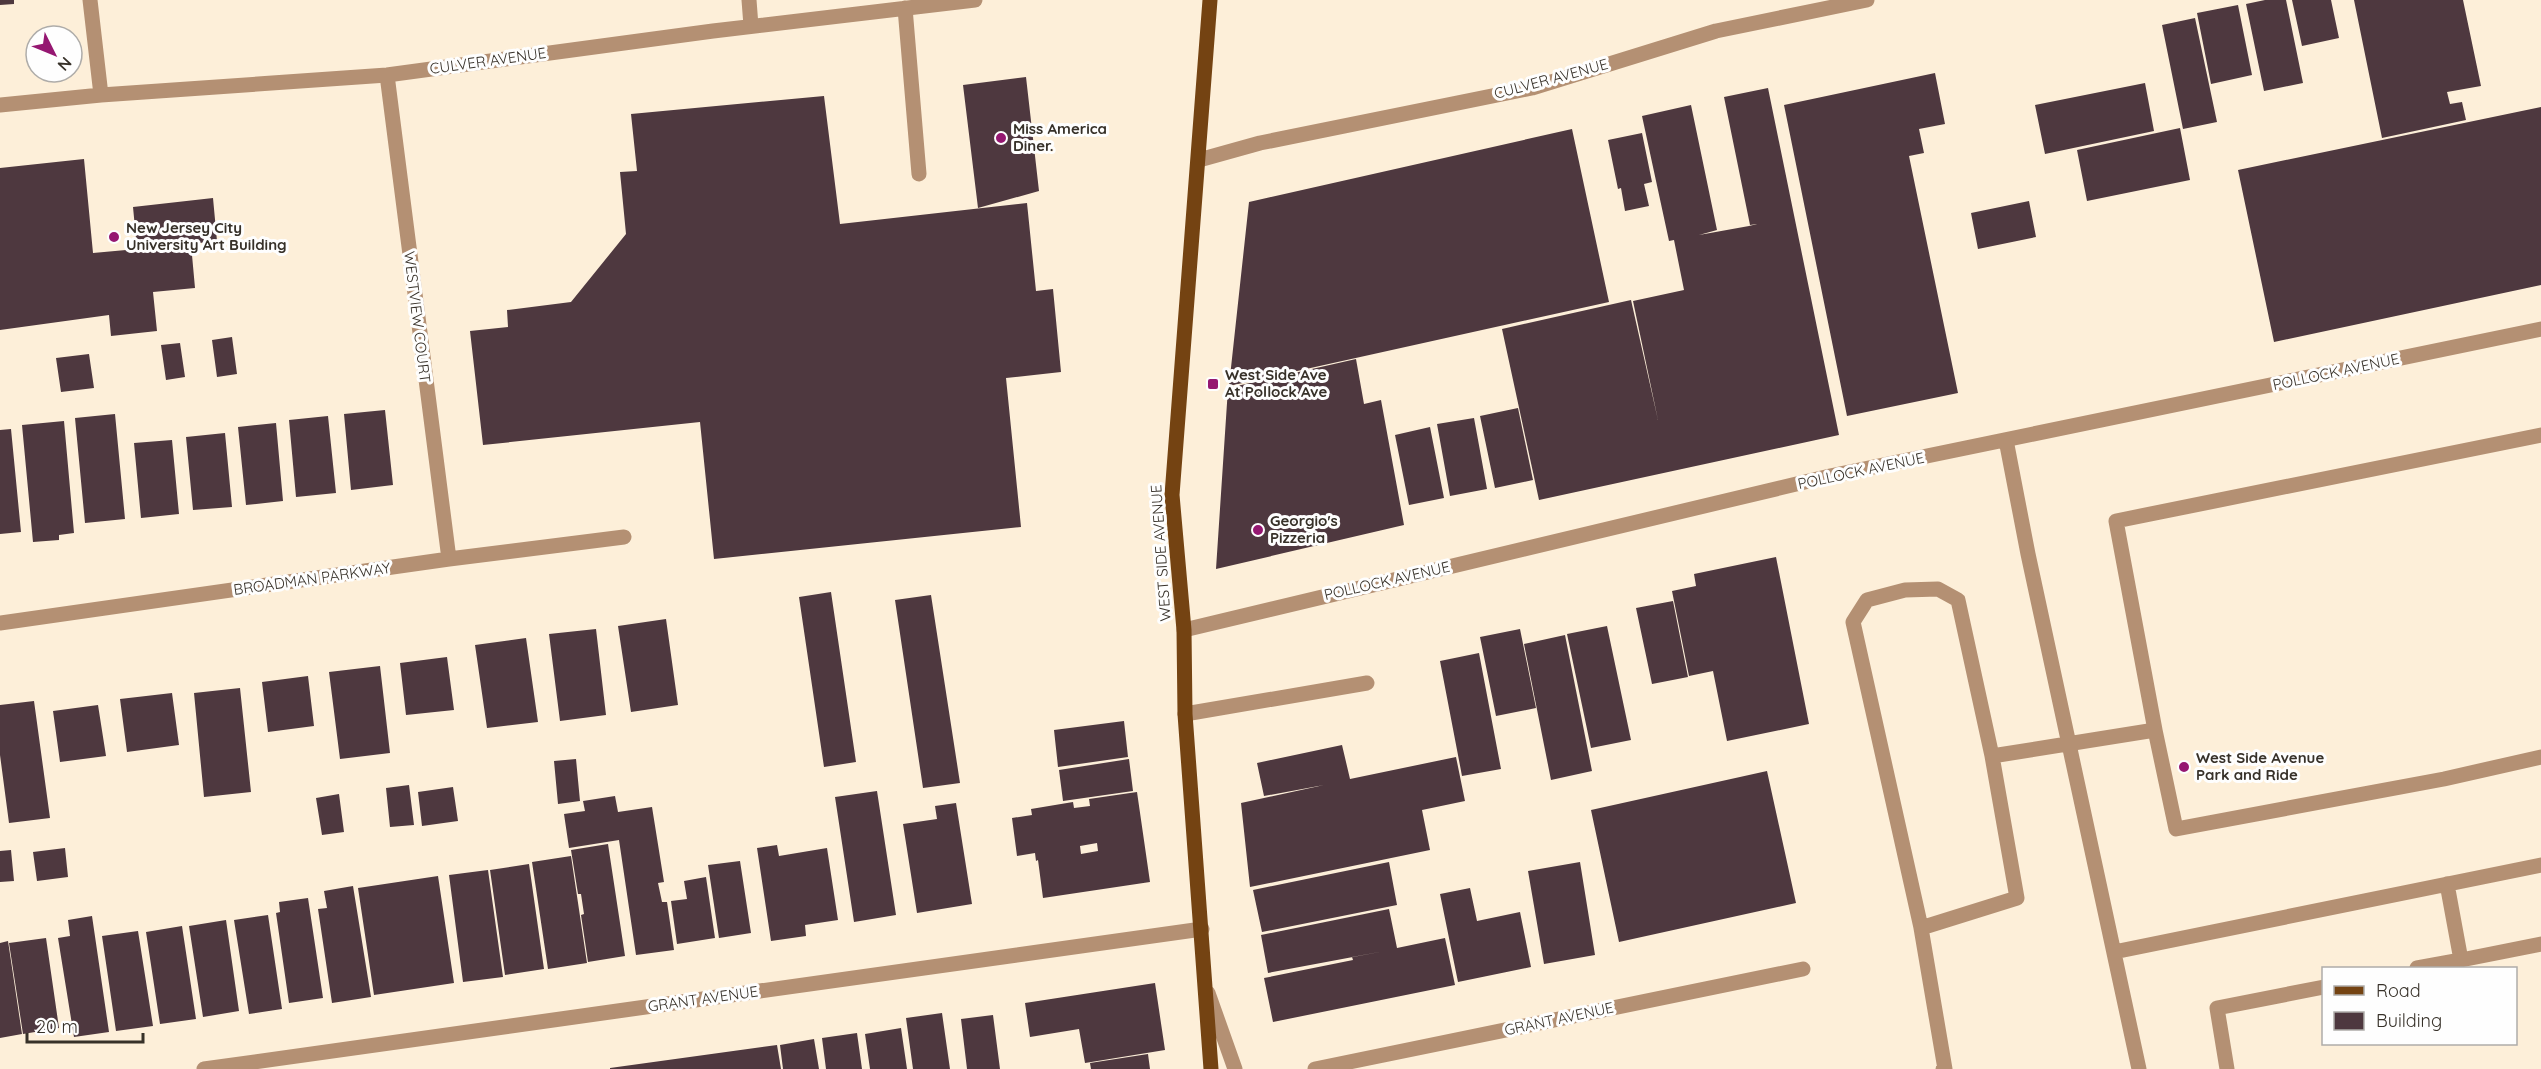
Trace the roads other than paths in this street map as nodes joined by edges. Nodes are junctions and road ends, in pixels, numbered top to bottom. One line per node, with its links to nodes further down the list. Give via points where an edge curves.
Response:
1 (90, 0): 9 (street)
2 (749, 0): 7 (street)
3 (975, 0): 6 (street, CULVER AVENUE)
4 (1209, 0): 11 (main road, WEST SIDE AVENUE)
5 (1867, 0): 11 (street, CULVER AVENUE, via 1716,31 1532,88 1260,143)
6 (905, 8): 7 (street, CULVER AVENUE); 12 (street)
7 (752, 27): 8 (street, CULVER AVENUE)
8 (387, 75): 9 (street, CULVER AVENUE); 17 (street, WESTVIEW COURT)
9 (101, 95): 10 (street, CULVER AVENUE)
10 (0, 105)
11 (1199, 160): 19 (main road, WEST SIDE AVENUE, via 1172,495)
12 (919, 174)
13 (2541, 329): 15 (street, POLLOCK AVENUE)
14 (2541, 435): 22 (street, via 2116,521)
15 (2006, 440): 19 (street, POLLOCK AVENUE, via 1830,476); 23 (street)
16 (624, 537): 17 (street, BROADMAN PARKWAY)
17 (449, 559): 18 (street, BROADMAN PARKWAY)
18 (0, 623)
19 (1184, 630): 21 (main road, WEST SIDE AVENUE)
20 (1367, 683): 21 (street)
21 (1185, 714): 28 (main road, WEST SIDE AVENUE)
22 (2155, 730): 23 (street); 25 (street, via 2176,829)
23 (2069, 742): 24 (street); 31 (street)
24 (1992, 756): 29 (street, via 2017,898 1921,928); 29 (street, via 1958,600 1938,590 1905,590 1867,600 1853,622)
25 (2541, 757)
26 (2541, 864): 27 (street)
27 (2447, 884): 31 (street); 32 (street)
28 (1202, 929): 36 (main road, WEST SIDE AVENUE); 37 (street, GRANT AVENUE)
29 (1922, 932): 41 (street)
30 (2541, 944): 32 (street)
31 (2114, 952): 42 (street)
32 (2461, 960): 33 (street)
33 (2426, 967)
34 (1803, 969): 40 (street, GRANT AVENUE)
35 (2322, 987): 43 (street, via 2217,1008)
36 (1206, 988): 38 (main road, WEST SIDE AVENUE); 39 (street)
37 (204, 1069)
38 (1211, 1069)
39 (1235, 1069)
40 (1315, 1069)
41 (1944, 1069)
42 (2139, 1069)
43 (2227, 1069)

